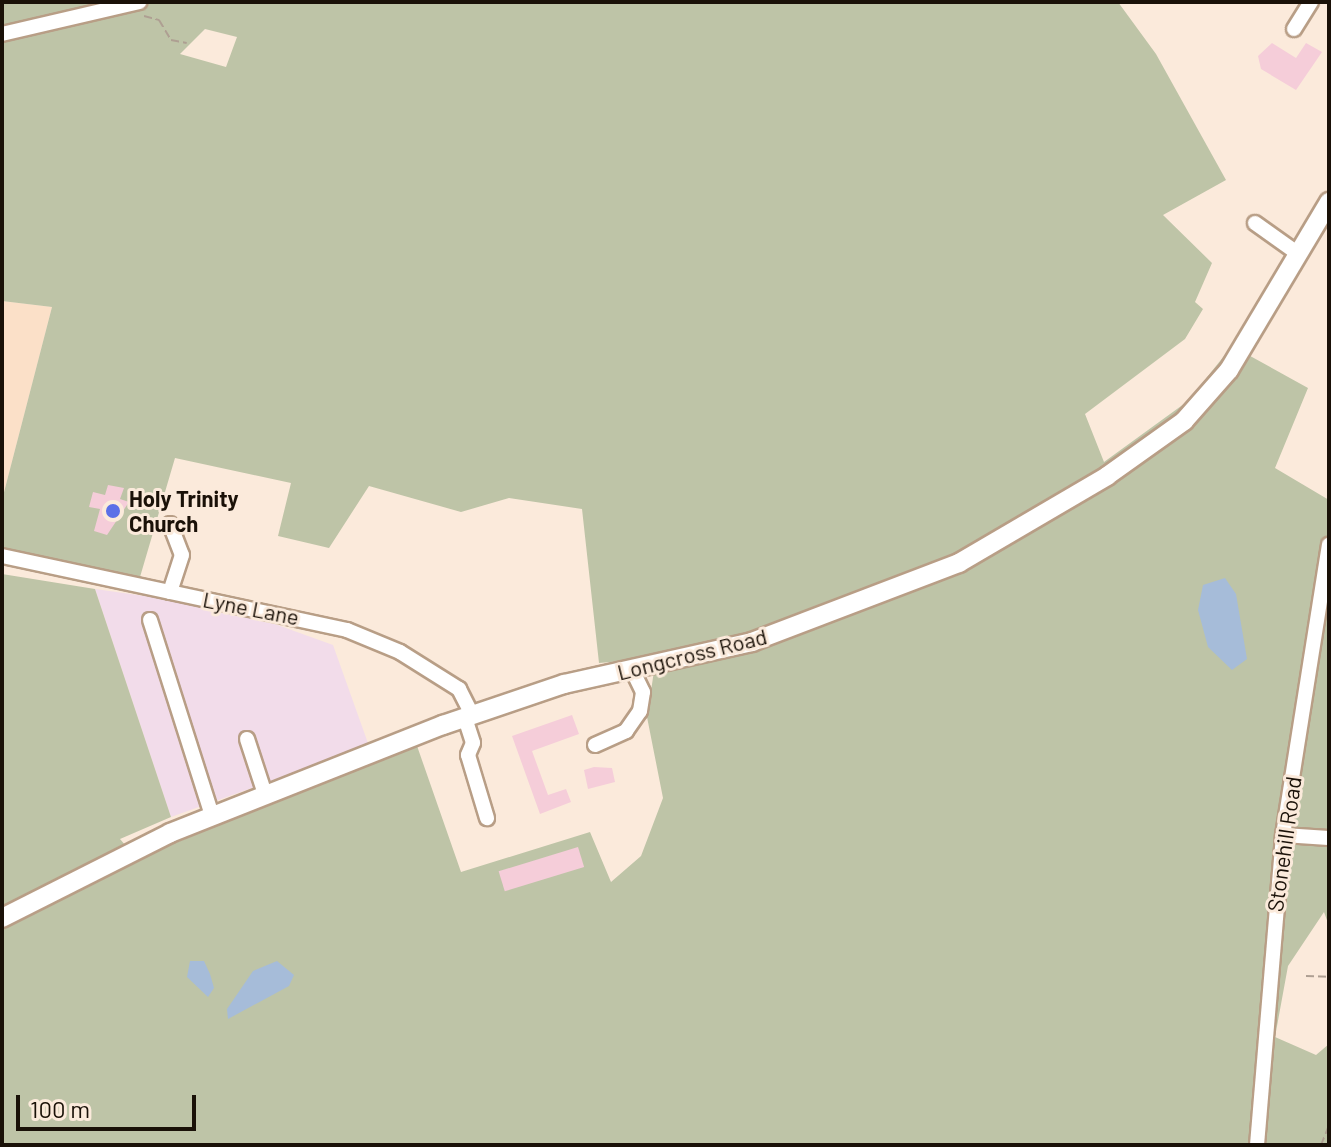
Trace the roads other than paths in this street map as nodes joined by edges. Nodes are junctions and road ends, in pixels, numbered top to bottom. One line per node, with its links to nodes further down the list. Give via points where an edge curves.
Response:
1 (1311, 2): 3 (street)
2 (136, 8): 4 (street)
3 (1294, 29)
4 (2, 34)
5 (1329, 202): 7 (main road, Longcross Road)
6 (1255, 223): 7 (street)
7 (1294, 257): 14 (main road, Longcross Road, via 1216,388 1164,438 1107,476 959,563 897,589 752,642)
8 (170, 524): 12 (street, via 182,555)
9 (1329, 545): 11 (street, Stonehill Road)
10 (2, 556): 12 (street, Lyne Lane)
11 (1326, 585): 21 (street, Stonehill Road)
12 (170, 592): 15 (street, Lyne Lane, via 291,615 376,640 459,689)
13 (150, 620): 19 (street)
14 (632, 669): 15 (main road, Longcross Road); 17 (street, via 643,692 640,711 626,731)
15 (468, 717): 18 (main road, Longcross Road); 20 (street, via 473,743 468,755)
16 (247, 739): 18 (street)
17 (595, 745)
18 (265, 794): 19 (main road, Longcross Road)
19 (212, 815): 23 (main road, Longcross Road, via 103,862)
20 (487, 818)
21 (1283, 835): 22 (street); 24 (street, Stonehill Road)
22 (1329, 838)
23 (2, 918)
24 (1257, 1145)

